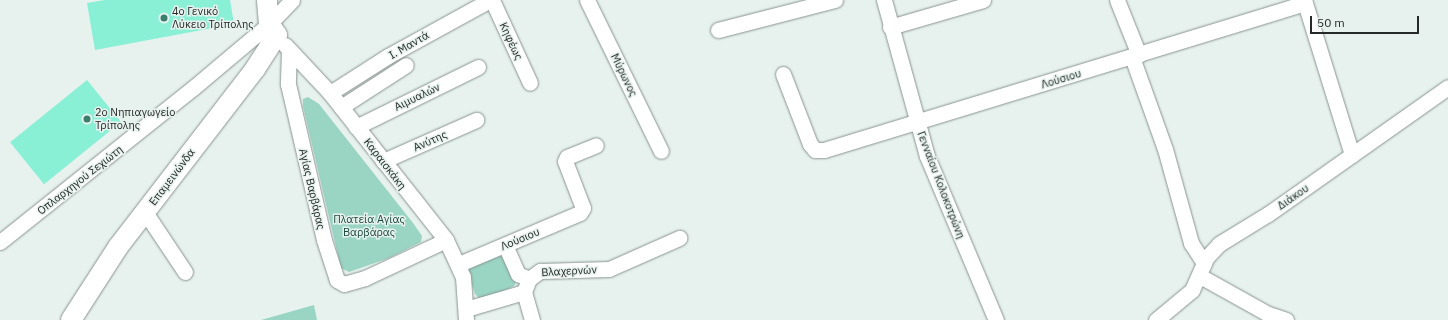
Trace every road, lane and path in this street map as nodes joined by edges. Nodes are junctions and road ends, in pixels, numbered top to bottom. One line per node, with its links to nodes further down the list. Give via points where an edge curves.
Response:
1 (267, 0): 11 (main road)
2 (292, 0): 11 (street, Οπλαρχηγού Σεχιώτη)
3 (491, 0): 16 (street, Κηφέως); 18 (street, Ι. Μαντά, via 388,56)
4 (587, 0): 24 (street, Μύρωνος)
5 (835, 0): 10 (street)
6 (884, 0): 9 (street, Γενναίου Κολοκοτρώνη)
7 (984, 0): 9 (street)
8 (1117, 0): 12 (street)
9 (890, 27): 21 (street, Γενναίου Κολοκοτρώνη)
10 (718, 30)
11 (278, 36): 18 (street, Καραισκάκη); 27 (main road, Επαμεινώνδα); 29 (street, Αγίας Βαρβάρας, via 324,240 337,280 344,284 364,278); 30 (street, Οπλαρχηγού Σεχιώτη, via 126,143)
12 (1136, 56): 21 (street, Λούσιου); 25 (street, Λούσιου, via 1305,3); 33 (street)
13 (406, 65): 19 (street)
14 (478, 67): 22 (street, Αιμυαλών)
15 (783, 74): 21 (street, Λούσιου, via 804,131 815,150 824,150)
16 (530, 83)
17 (1448, 87): 25 (street, Διάκου)
18 (330, 93): 19 (street, Καραισκάκη)
19 (340, 107): 22 (street, Καραισκάκη)
20 (476, 120): 26 (street, Ανύτης)
21 (917, 123): 39 (street, Γενναίου Κολοκοτρώνη, via 936,179)
22 (356, 126): 26 (street, Καραισκάκη)
23 (596, 145): 31 (street, Λούσιου, via 567,156 564,161 583,208 580,213)
24 (661, 151)
25 (1352, 155): 33 (street, Διάκου, via 1268,214 1219,244 1209,254)
26 (383, 161): 29 (street, Καραισκάκη)
27 (145, 212): 34 (street); 37 (main road, Επαμεινώνδα, via 118,247)
28 (679, 238): 35 (street, Βλαχερνών, via 609,269 540,271)
29 (446, 240): 32 (street, Καραισκάκη)
30 (0, 242)
31 (505, 245): 32 (street, Λούσιου); 35 (street)
32 (459, 264): 36 (street, Καραισκάκη, via 463,277)
33 (1202, 269): 40 (street, Διάκου, via 1184,299); 41 (street, via 1268,314)
34 (185, 272)
35 (526, 286): 36 (street, Βλαχερνών); 38 (street)
36 (466, 314)
37 (71, 320)
38 (532, 320)
39 (996, 320)
40 (1156, 320)
41 (1286, 320)

